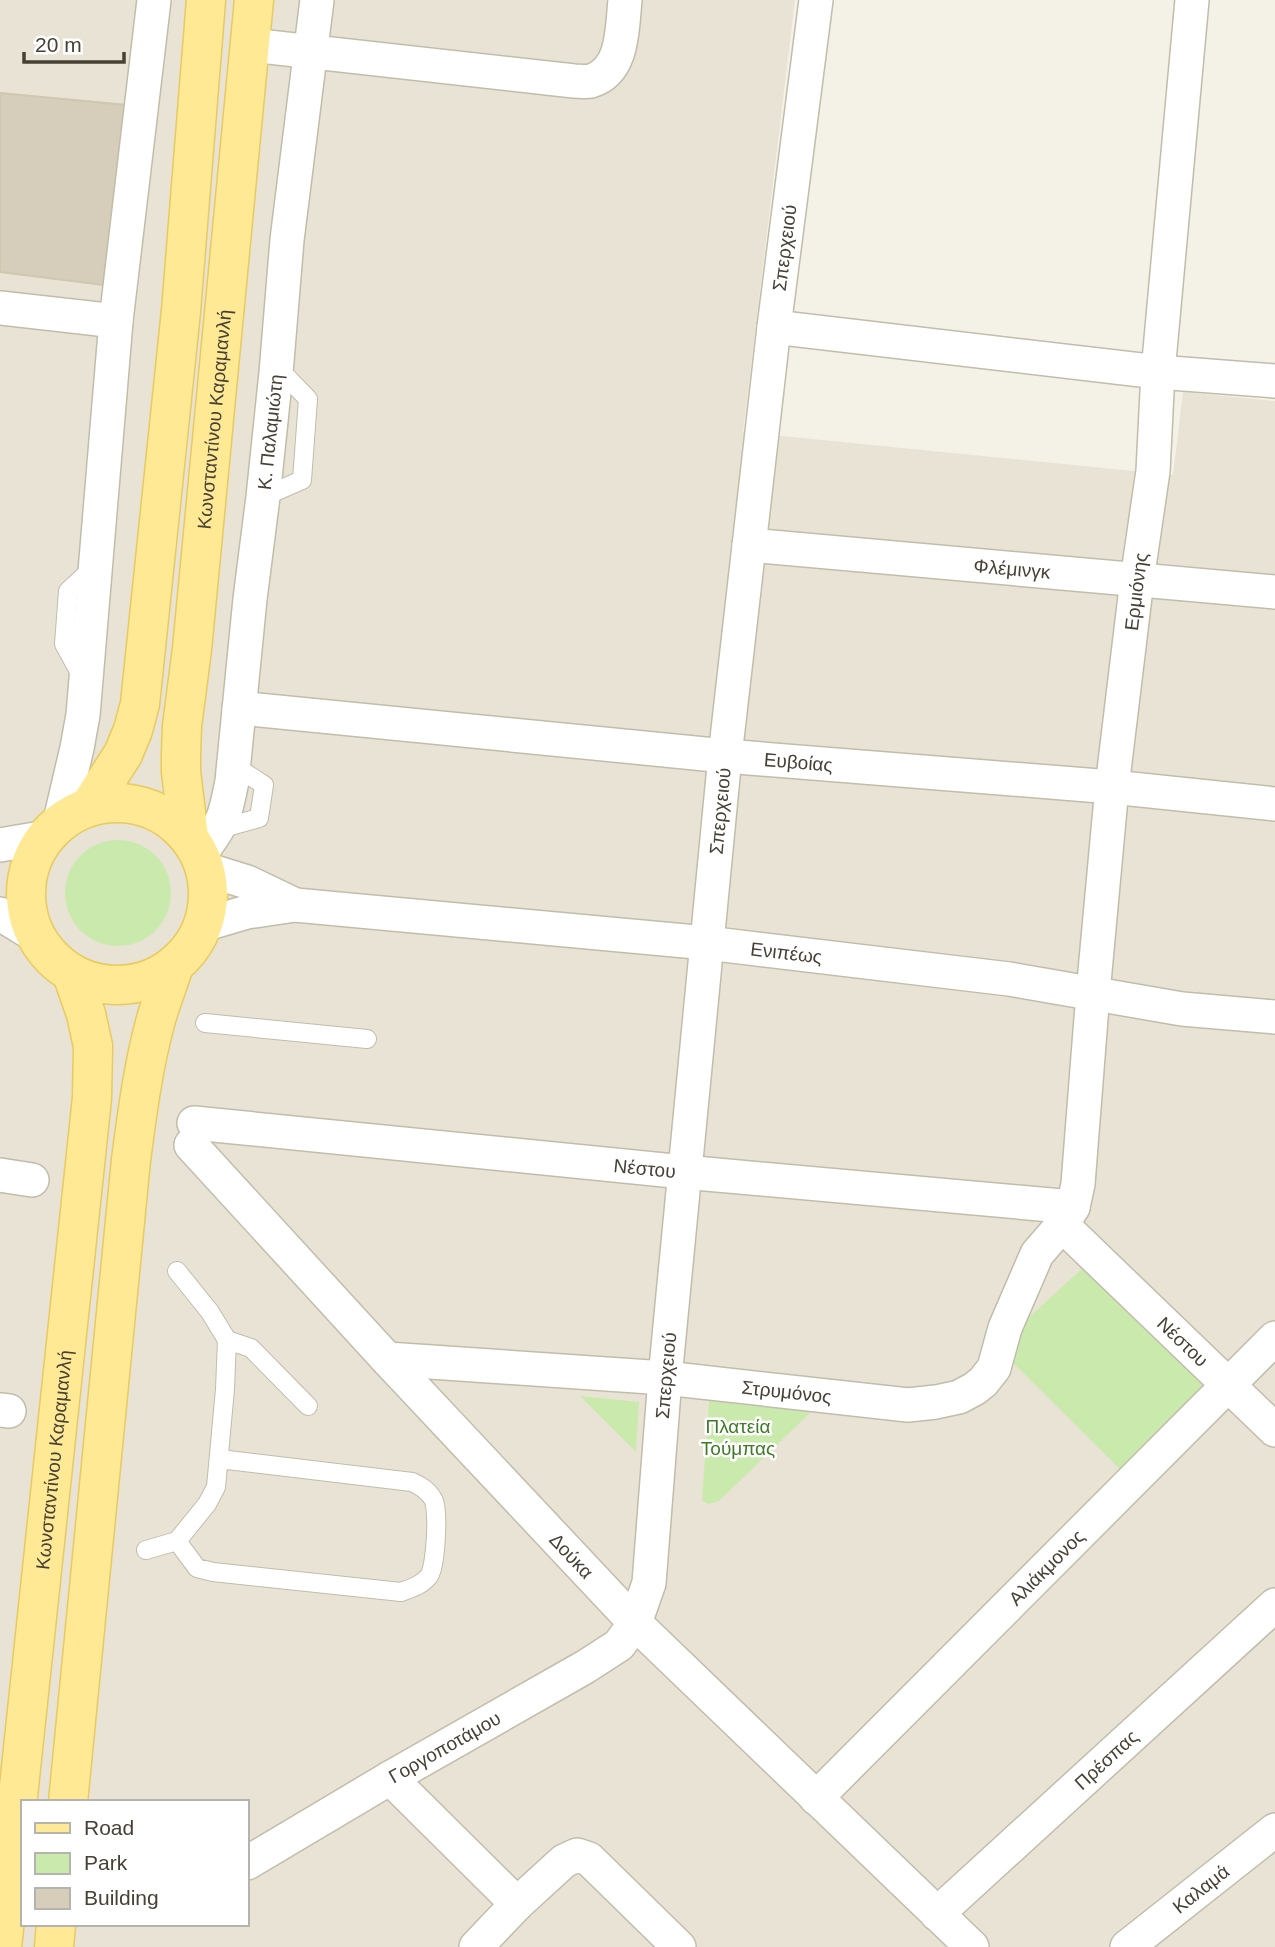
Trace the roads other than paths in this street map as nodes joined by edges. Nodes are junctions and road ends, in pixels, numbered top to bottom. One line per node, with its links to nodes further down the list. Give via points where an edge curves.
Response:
1 (154, 0): 11 (street, Κωνσταντίνου Καραμανλή)
2 (206, 0): 22 (main road, Κωνσταντίνου Καραμανλή, via 140,704 123,754)
3 (254, 0): 8 (main road, Κωνσταντίνου Καραμανλή)
4 (317, 0): 9 (street, Κ. Παλαμιώτη)
5 (625, 0): 9 (street, via 620,48 611,68 591,81)
6 (816, 0): 12 (street, Σπερχειού)
7 (1192, 0): 13 (street, Ερμιόνης)
8 (250, 45): 9 (street); 24 (main road, Κωνσταντίνου Καραμανλή, via 182,726 181,772)
9 (310, 53): 18 (street, Κ. Παλαμιώτη)
10 (0, 308): 11 (street)
11 (116, 321): 22 (street, Κωνσταντίνου Καραμανλή, via 86,685)
12 (774, 327): 13 (street); 15 (street, Σπερχειού)
13 (1158, 372): 14 (street); 16 (street, Ερμιόνης, via 1153,471)
14 (1275, 381)
15 (749, 545): 16 (street, Φλέμινγκ); 19 (street, Σπερχειού)
16 (1137, 580): 17 (street, Φλέμινγκ); 20 (street, Ερμιόνης)
17 (1275, 593)
18 (239, 708): 19 (street, Ευβοίας); 24 (street, Κ. Παλαμιώτη, via 227,810)
19 (726, 756): 20 (street, Ευβοίας); 29 (street, Σπερχειού)
20 (1112, 787): 21 (street, Ευβοίας); 32 (street, Ερμιόνης)
21 (1275, 804)
22 (65, 823): 23 (street); 24 (main road, via 116,803 137,805 174,822); 28 (main road, Κωνσταντίνου Καραμανλή, via 34,857 26,886)
23 (0, 845)
24 (203, 847): 25 (street, Ενιπέως, via 247,883); 27 (main road, Κωνσταντίνου Καραμανλή, via 209,894)
25 (295, 905): 27 (street, Ενιπέως); 29 (street, Ενιπέως)
26 (0, 914): 28 (street)
27 (203, 925): 30 (main road, Κωνσταντίνου Καραμανλή, via 189,951)
28 (36, 936): 31 (main road, Κωνσταντίνου Καραμανλή)
29 (707, 943): 32 (street, Ενιπέως); 37 (street, Σπερχειού)
30 (174, 965): 31 (main road, Κωνσταντίνου Καραμανλή, via 137,983 117,985); 54 (main road, Κωνσταντίνου Καραμανλή, via 149,1046 131,1160)
31 (72, 974): 60 (main road, Κωνσταντίνου Καραμανλή, via 93,1046 92,1098)
32 (1093, 993): 33 (street, Ενιπέως, via 1182,1009); 38 (street, Ερμιόνης)
33 (1275, 1017)
34 (205, 1023): 35 (lane)
35 (368, 1039)
36 (192, 1134): 37 (street, Νέστου); 42 (street, Δούκα)
37 (684, 1172): 38 (street, Νέστου); 43 (street, Σπερχειού)
38 (1071, 1205): 43 (street, Στρυμόνος, via 1037,1254 1005,1328 994,1368 959,1397 908,1405); 44 (street, Νέστου)
39 (177, 1271): 41 (lane)
40 (1275, 1338): 44 (street, Αλιάκμονος)
41 (227, 1340): 45 (lane, via 251,1348); 47 (lane)
42 (387, 1359): 43 (street, Στρυμόνος); 51 (street, Δούκα)
43 (665, 1378): 51 (street, Σπερχειού, via 649,1583)
44 (1229, 1385): 46 (street, Νέστου); 53 (street, Αλιάκμονος)
45 (308, 1406)
46 (1275, 1430)
47 (219, 1459): 48 (lane, via 216,1487); 48 (lane, via 412,1482 424,1488 435,1501 437,1533 431,1574 417,1587 401,1592 213,1572 197,1567)
48 (177, 1541): 49 (lane)
49 (146, 1550)
50 (1275, 1605): 58 (street, Πρέσπας)
51 (635, 1623): 52 (street, Γοργοποτάμου, via 619,1645 585,1667); 53 (street, Δούκα)
52 (390, 1779): 56 (street, Γοργοποτάμου); 57 (street)
53 (816, 1798): 58 (street, Δούκα)
54 (68, 1800)
55 (1275, 1830): 65 (street, Καλαμά)
56 (248, 1862)
57 (517, 1904): 62 (street); 63 (street, via 564,1861 578,1855 589,1859)
58 (937, 1914): 64 (street, Δούκα)
59 (56, 1926): 61 (main road)
60 (2, 1947)
61 (54, 1947)
62 (476, 1947)
63 (679, 1947)
64 (972, 1947)
65 (1127, 1947)

